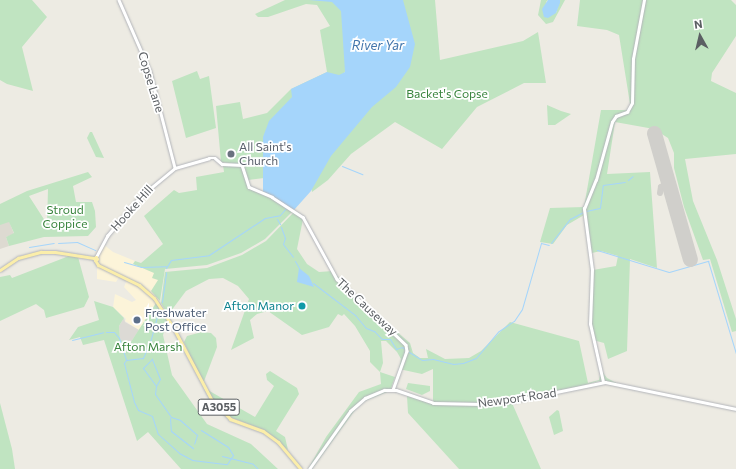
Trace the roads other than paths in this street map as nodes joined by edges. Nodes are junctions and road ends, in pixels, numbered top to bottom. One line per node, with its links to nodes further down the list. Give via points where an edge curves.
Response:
1 (119, 0): 3 (street, Copse Lane, via 150,70)
2 (644, 0): 6 (street, via 633,59 632,103 627,112 616,116 612,122 596,180 584,210 592,270 590,324)
3 (176, 168): 4 (street, Hooke Hill, via 140,197 107,236); 7 (street, The Causeway, via 207,158 218,160 222,164 242,165 249,187 285,205 307,222 337,280 407,346)
4 (95, 258): 5 (main road, A3055, via 55,252 36,253 14,260); 9 (main road, A3055, via 98,265 141,286 159,304 211,399 230,419 263,431 278,442)
5 (0, 270)
6 (603, 382): 7 (main road, Newport Road, via 563,392 481,404 433,403); 8 (main road, Newport Road)
7 (393, 390): 10 (main road, via 374,394 356,404)
8 (736, 409)
9 (301, 469)
10 (309, 469)

